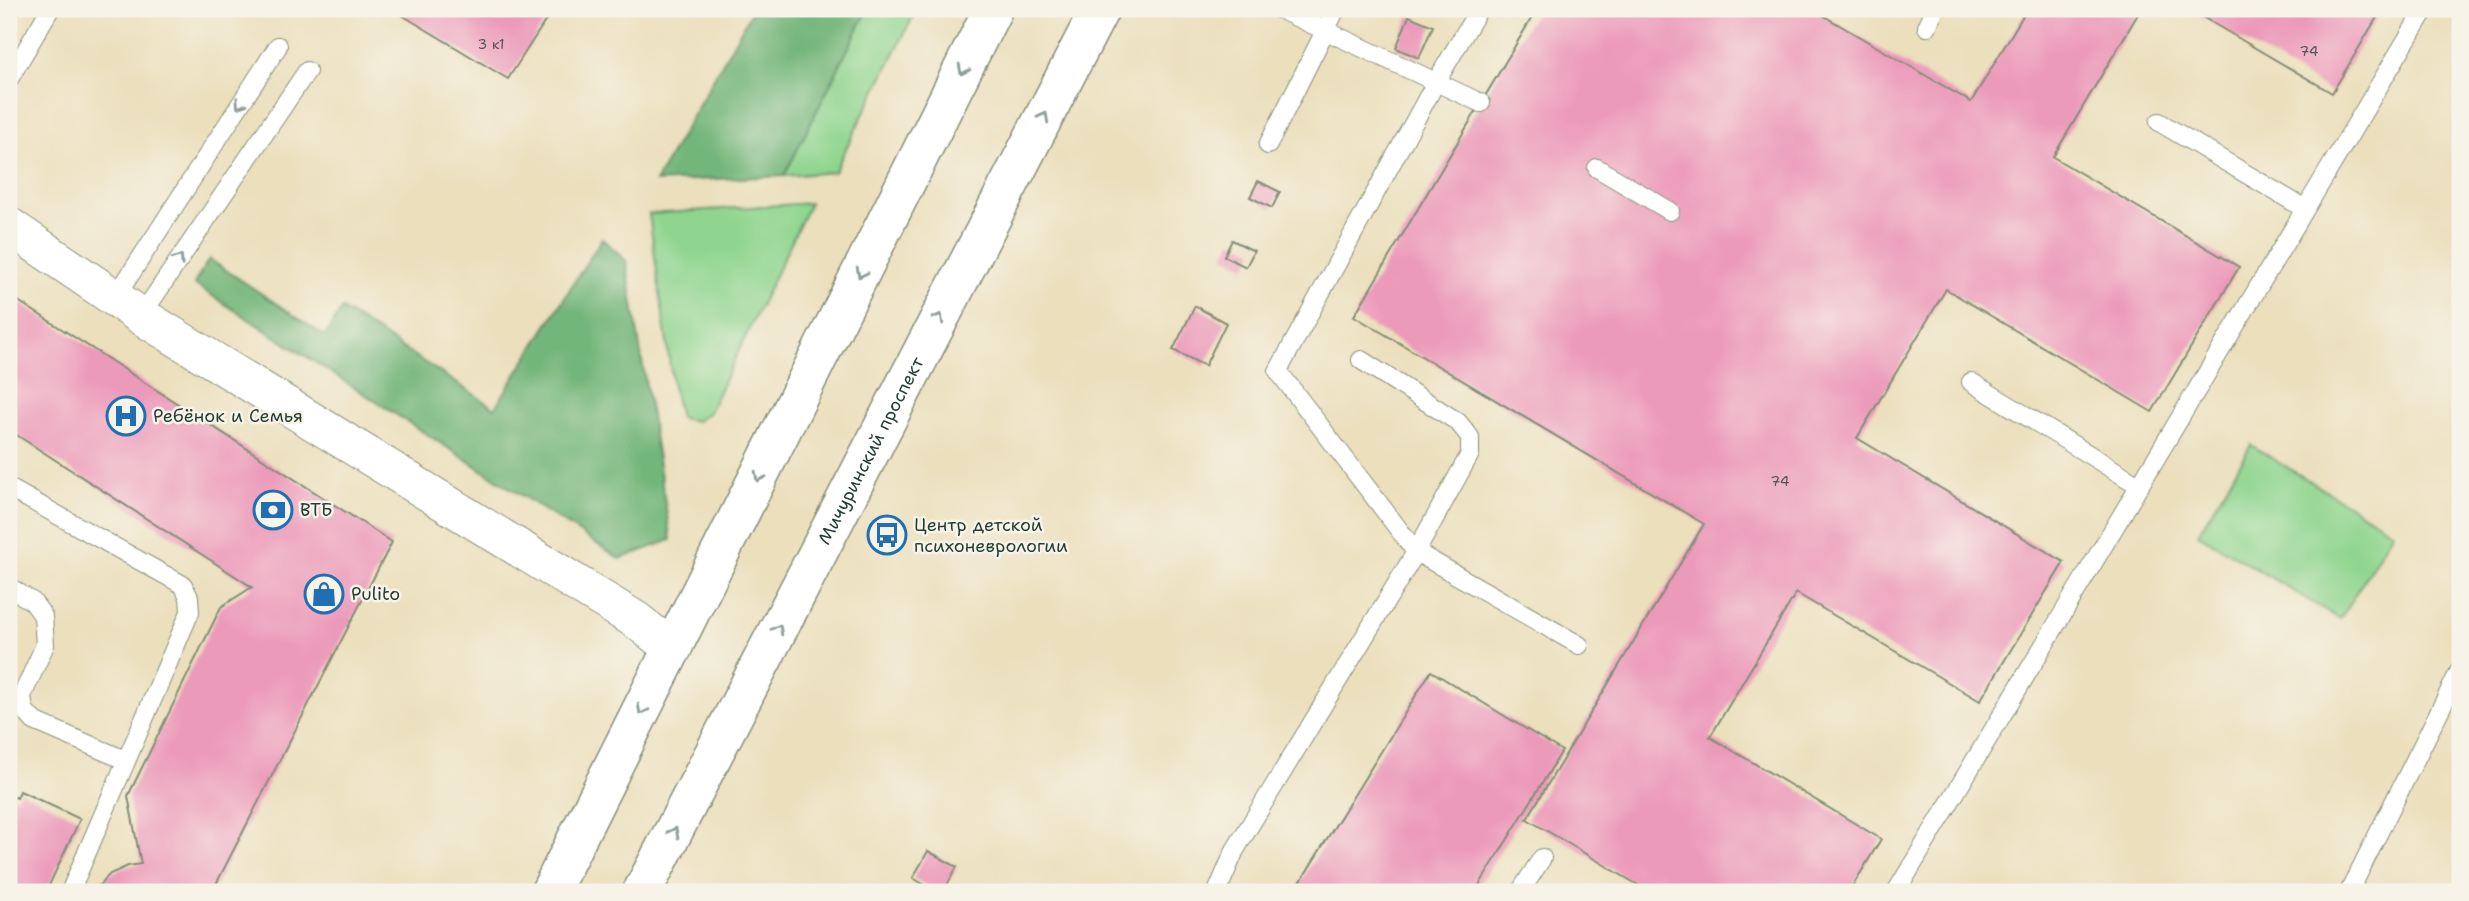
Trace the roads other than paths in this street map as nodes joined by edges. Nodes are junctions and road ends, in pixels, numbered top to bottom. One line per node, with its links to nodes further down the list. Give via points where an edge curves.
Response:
1 (50, 9): 13 (lane)
2 (993, 9): 30 (main road, one-way to 30)
3 (1100, 9): 36 (main road, Мичуринский проспект, one-way to 3)
4 (1279, 9): 10 (lane)
5 (1336, 9): 10 (lane)
6 (1479, 9): 14 (lane)
7 (1935, 9): 9 (lane)
8 (2426, 9): 19 (lane)
9 (1927, 27)
10 (1326, 31): 14 (lane); 17 (lane)
11 (278, 46): 22 (lane, one-way to 22)
12 (307, 71): 22 (lane, one-way to 12)
13 (9, 79)
14 (1436, 82): 15 (lane); 27 (lane, via 1278,371)
15 (1481, 103)
16 (2159, 122): 19 (lane)
17 (1268, 145)
18 (1597, 167): 20 (lane)
19 (2305, 209): 25 (lane)
20 (1670, 211)
21 (9, 226): 22 (street)
22 (128, 307): 30 (street, via 636,620)
23 (1361, 360): 27 (lane, via 1458,422 1469,438 1470,454)
24 (1970, 382): 25 (lane)
25 (2140, 486): 39 (lane)
26 (9, 488): 32 (lane, via 183,585 189,597 190,612)
27 (1416, 552): 29 (lane); 37 (lane, via 1235,850)
28 (9, 587): 32 (lane, via 33,601 43,616 44,645 22,696 24,710 34,720)
29 (1579, 645)
30 (673, 649): 35 (main road, one-way to 35)
31 (2460, 670): 40 (lane)
32 (125, 760): 34 (lane)
33 (1542, 858): 38 (lane)
34 (70, 892)
35 (550, 892)
36 (642, 892)
37 (1217, 892)
38 (1520, 892)
39 (1896, 892)
40 (2349, 892)

